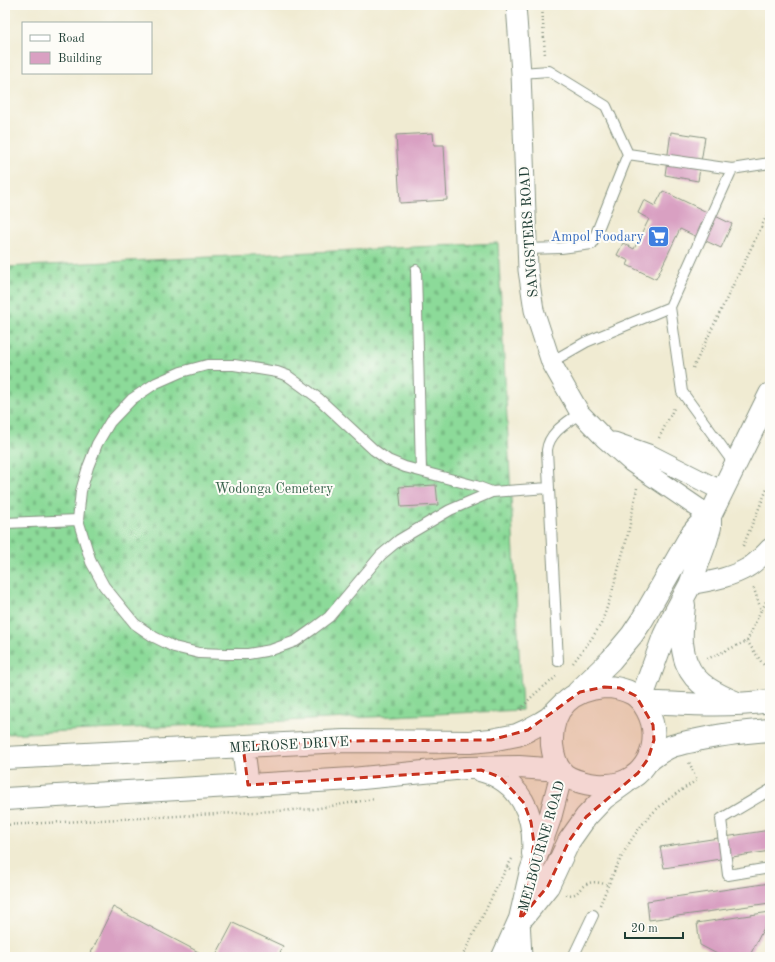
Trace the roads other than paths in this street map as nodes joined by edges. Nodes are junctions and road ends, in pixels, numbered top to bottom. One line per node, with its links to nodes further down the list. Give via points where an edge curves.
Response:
1 (516, 5): 2 (street, SANGSTERS ROAD)
2 (520, 73): 3 (lane, via 549,71 606,106); 6 (street, SANGSTERS ROAD)
3 (628, 154): 5 (lane); 6 (lane, via 592,244)
4 (770, 163): 5 (lane)
5 (732, 169): 8 (lane)
6 (526, 249): 9 (street, SANGSTERS ROAD, via 534,310)
7 (416, 270): 14 (lane)
8 (670, 308): 9 (lane, via 586,342); 13 (lane, via 682,392)
9 (551, 362): 11 (street, SANGSTERS ROAD)
10 (770, 394): 13 (main road)
11 (580, 413): 12 (street, SANGSTERS ROAD, via 605,439); 15 (lane, via 556,432 548,444)
12 (647, 462): 16 (street, SANGSTERS ROAD); 18 (street, SANGSTERS ROAD)
13 (735, 465): 16 (main road)
14 (421, 471): 17 (lane); 19 (lane, via 396,464 382,456 318,398 288,376 234,365 207,365 181,372 156,383 132,398 110,422 97,444 88,467 81,491)
15 (548, 488): 17 (lane); 23 (lane)
16 (722, 491): 18 (main road)
17 (492, 492): 19 (lane, via 450,510 400,540 381,555 328,617 296,642 248,654 199,653 174,648 135,624 104,586 91,562)
18 (710, 516): 22 (main road, via 706,541); 24 (main road, via 698,525 691,535 632,635 611,660)
19 (78, 520): 20 (lane)
20 (5, 523)
21 (770, 548): 22 (street, via 746,569)
22 (687, 592): 25 (main road, via 664,636); 27 (main road, via 682,642 686,664 706,687)
23 (558, 661)
24 (568, 700): 25 (main road, via 587,689 612,687 633,694); 29 (main road, MELROSE DRIVE, via 541,724 517,735 491,740 344,741); 33 (main road, via 555,721 552,736 554,757)
25 (642, 701): 27 (main road); 31 (main road, via 651,717 654,732 653,749)
26 (770, 701): 27 (main road)
27 (737, 703)
28 (770, 730): 31 (main road, via 729,734 681,744 667,749)
29 (243, 746): 30 (main road, MELROSE DRIVE); 35 (main road)
30 (5, 758)
31 (646, 763): 34 (main road)
32 (465, 768): 33 (main road, via 519,767); 35 (main road, via 352,779); 39 (main road, via 481,770 500,777 524,802 530,815 534,838)
33 (561, 771): 34 (main road, via 583,783 597,785 619,784); 39 (main road, MELBOURNE ROAD)
34 (631, 779): 39 (main road, MELBOURNE ROAD, via 604,798)
35 (248, 784): 37 (main road)
36 (770, 790): 38 (lane, via 721,819 728,875)
37 (5, 799)
38 (770, 868)
39 (536, 878): 41 (main road, MELBOURNE ROAD)
40 (593, 915): 44 (lane)
41 (520, 919): 42 (main road, MELBOURNE ROAD); 43 (street, MELBOURNE ROAD)
42 (503, 957)
43 (522, 957)
44 (573, 957)

